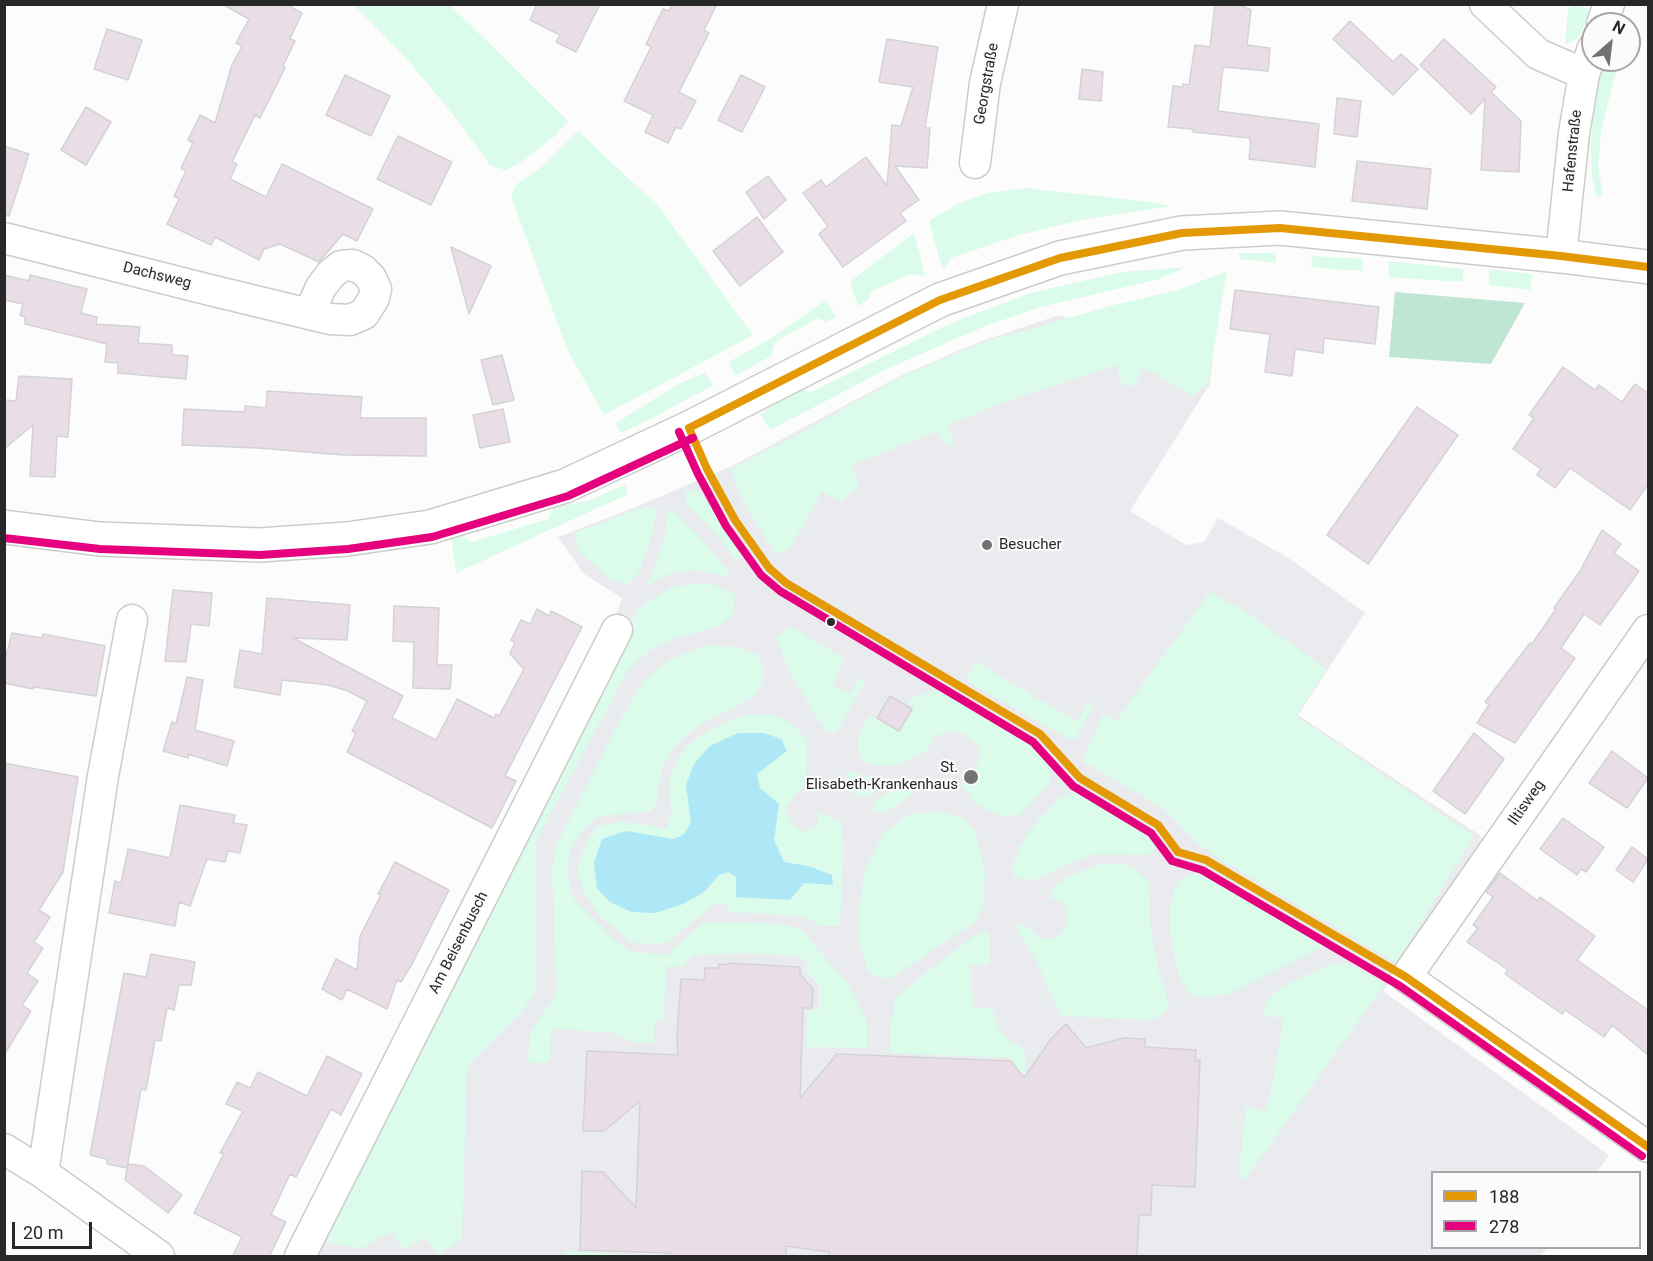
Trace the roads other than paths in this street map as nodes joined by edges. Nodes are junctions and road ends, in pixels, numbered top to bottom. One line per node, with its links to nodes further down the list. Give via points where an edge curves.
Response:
1 (1003, 4): 5 (street, Georgstraße, via 985,83)
2 (1485, 4): 3 (street, via 1538,54)
3 (1581, 60)
4 (1586, 72): 7 (street, Hafenstraße, via 1574,133)
5 (975, 163)
6 (4, 238): 9 (street, Dachsweg)
7 (1561, 256): 8 (main road); 10 (main road, via 1280,228 1182,233 1060,258 940,300 690,428 565,486 430,527 346,539 260,545 100,538)
8 (1648, 267)
9 (309, 314)
10 (4, 527)
11 (132, 620): 16 (street, via 103,776)
12 (617, 630): 18 (street, Am Beisenbusch)
13 (1648, 630): 14 (street, Iltisweg, via 1406,977)
14 (1648, 1147)
15 (4, 1149): 16 (street)
16 (43, 1173): 17 (street)
17 (159, 1257)
18 (300, 1257)

